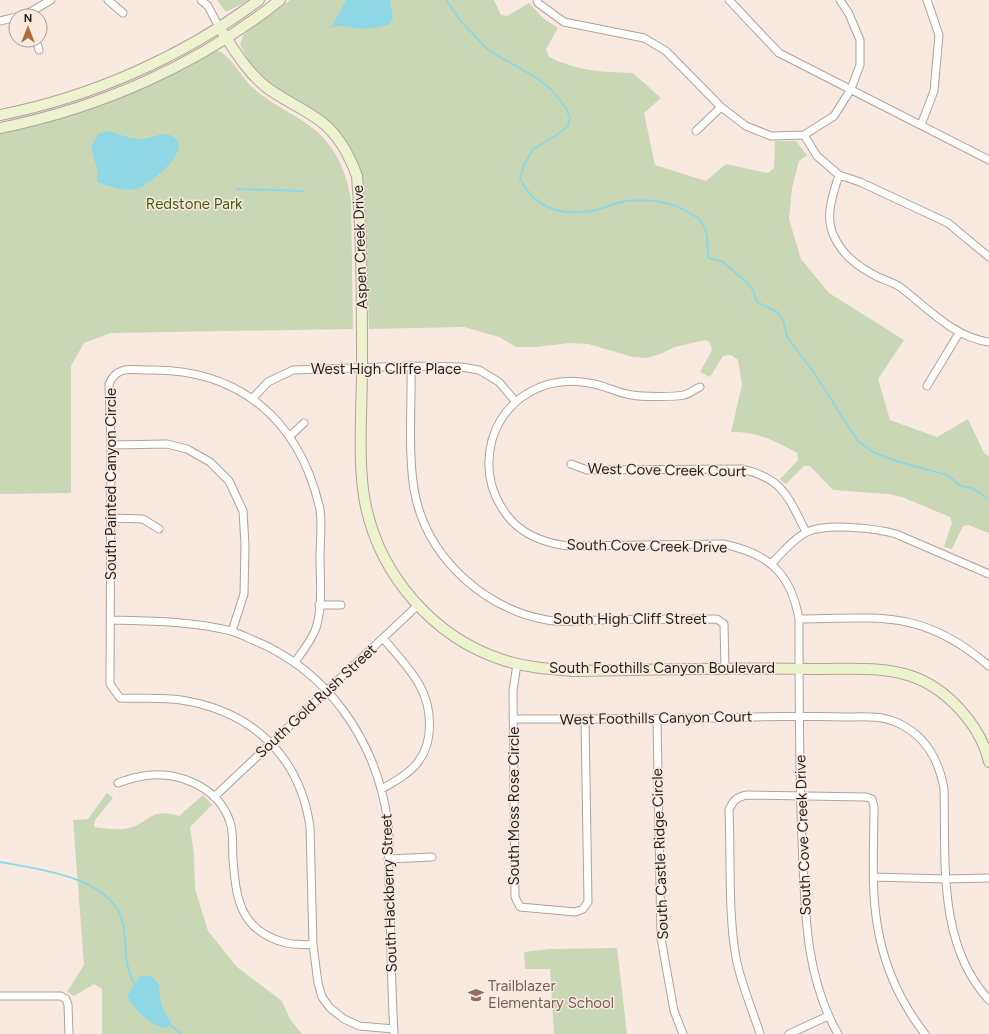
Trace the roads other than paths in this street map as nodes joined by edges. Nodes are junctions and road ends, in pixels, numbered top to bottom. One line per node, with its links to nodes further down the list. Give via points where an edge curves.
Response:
1 (51, 0): 10 (street)
2 (108, 0): 11 (street)
3 (201, 0): 12 (street, Aspen Creek Drive, via 208,6)
4 (259, 0): 12 (street)
5 (280, 0): 13 (street)
6 (537, 0): 15 (street, via 564,22 644,38 666,51)
7 (729, 0): 14 (street, via 780,53)
8 (840, 0): 14 (street, via 860,40 860,65)
9 (927, 0): 17 (street, via 939,35 934,91)
10 (38, 8)
11 (122, 13)
12 (220, 26): 13 (street, Aspen Creek Drive); 16 (street, via 168,56 101,86)
13 (226, 37): 18 (street, via 177,66 123,91 60,113); 27 (street, Aspen Creek Drive, via 246,68 266,87 323,123 339,140 355,170 360,215)
14 (850, 89): 17 (street); 20 (street, via 834,116)
15 (721, 107): 19 (street); 20 (street, via 746,126 771,136)
16 (0, 115)
17 (921, 125): 21 (street)
18 (0, 128)
19 (696, 131)
20 (804, 135): 22 (street, via 817,156)
21 (989, 160)
22 (839, 175): 23 (street, via 860,182 948,223); 24 (street, via 830,206 832,232 841,251 862,269 898,286)
23 (989, 257)
24 (959, 333): 25 (street, via 977,341); 28 (street)
25 (989, 342)
26 (411, 366): 27 (street, West High Cliffe Place); 31 (street, West High Cliffe Place, via 478,370 499,382); 52 (street, South High Cliff Street, via 412,469 416,499 434,542 458,573 496,603 520,613 548,620 717,619 724,624)
27 (362, 367): 30 (street, West High Cliffe Place, via 292,370 268,382); 43 (street, South Foothills Canyon Boulevard, via 362,475 366,507 380,550 392,572)
28 (927, 386)
29 (700, 387): 31 (street, South Cove Creek Drive, via 684,395 633,396 589,383 564,380 535,388)
30 (253, 398): 33 (street, South Painted Canyon Circle); 34 (street, South Painted Canyon Circle, via 228,384 196,374 160,370 121,370 113,375 109,384)
31 (515, 401): 39 (street, South Cove Creek Drive, via 502,419 490,450 491,485 496,501 508,517 535,538 551,544 568,546 723,544 743,548)
32 (304, 423): 33 (street)
33 (290, 436): 41 (street, South Painted Canyon Circle, via 305,464 320,506)
34 (111, 446): 36 (street, South Painted Canyon Circle); 46 (street, via 167,444 187,449 210,462 229,481 243,511 246,545 244,594)
35 (571, 464): 38 (street, West Cove Creek Court, via 587,470 742,469 760,473 780,487)
36 (111, 518): 37 (street, via 144,519); 45 (street, South Painted Canyon Circle)
37 (159, 529)
38 (806, 532): 39 (street); 40 (street, via 826,526 885,531)
39 (772, 563): 44 (street, South Cove Creek Drive, via 787,582 796,600)
40 (989, 574)
41 (320, 605): 42 (street); 48 (street, South Painted Canyon Circle, via 316,629)
42 (341, 605)
43 (417, 606): 47 (street, South Gold Rush Street); 49 (street, South Foothills Canyon Boulevard, via 443,628 472,646 499,659)
44 (799, 619): 50 (street, via 898,619 936,630 958,642); 51 (street, South Cove Creek Drive)
45 (111, 620): 46 (street, South Hackberry Street, via 185,622); 58 (street, South Painted Canyon Circle, via 110,684 120,698 180,700 211,707 246,722)
46 (232, 631): 48 (street, South Hackberry Street, via 266,645)
47 (383, 638): 53 (street, South Gold Rush Street); 61 (street, via 420,686 429,708 430,728 426,746 418,762 402,778)
48 (295, 662): 53 (street, South Hackberry Street)
49 (517, 664): 52 (street, South Foothills Canyon Boulevard, via 573,671); 55 (street, South Moss Rose Circle, via 513,691)
50 (989, 666)
51 (799, 668): 52 (street, South Foothills Canyon Boulevard); 54 (street, South Cove Creek Drive); 59 (street, South Foothills Canyon Boulevard, via 885,670 923,680 958,708 974,728)
52 (724, 669)
53 (328, 690): 58 (street, South Gold Rush Street); 61 (street, South Hackberry Street, via 360,736)
54 (799, 716): 57 (street, West Foothills Canyon Court); 62 (street, South Cove Creek Drive); 68 (street, via 878,718 897,723 914,732 927,745 941,773 944,790)
55 (513, 719): 56 (street, West Foothills Canyon Court); 56 (street, South Moss Rose Circle, via 515,897 520,907 575,912 583,909 588,902)
56 (585, 719): 57 (street, West Foothills Canyon Court)
57 (657, 719): 75 (street, South Castle Ridge Circle, via 661,938 674,1010)
58 (272, 742): 63 (street, South Gold Rush Street); 69 (street, via 295,777 307,808 310,827)
59 (989, 762)
60 (118, 784): 63 (street, via 139,776 173,776 200,784)
61 (382, 788): 65 (street, South Hackberry Street, via 388,824)
62 (800, 796): 66 (street, via 872,799); 72 (street, South Cove Creek Drive, via 806,927 810,954); 76 (street, via 738,797 732,802 730,810 733,932 745,995)
63 (214, 797): 69 (street, via 231,823 235,888 244,916 268,936 287,943)
64 (432, 857): 65 (street)
65 (388, 859): 73 (street, South Hackberry Street)
66 (874, 877): 68 (street); 79 (street, via 877,922 889,971 910,1015)
67 (989, 878): 68 (street)
68 (946, 879): 71 (street, via 947,902 958,949 969,972)
69 (313, 945): 73 (street, via 318,983 322,997 330,1008 359,1026)
70 (0, 996): 74 (street, via 66,998)
71 (989, 1000)
72 (828, 1016): 77 (street); 78 (street, South Cove Creek Drive)
73 (394, 1032)
74 (69, 1034)
75 (683, 1034)
76 (760, 1034)
77 (789, 1034)
78 (838, 1034)
79 (925, 1034)

